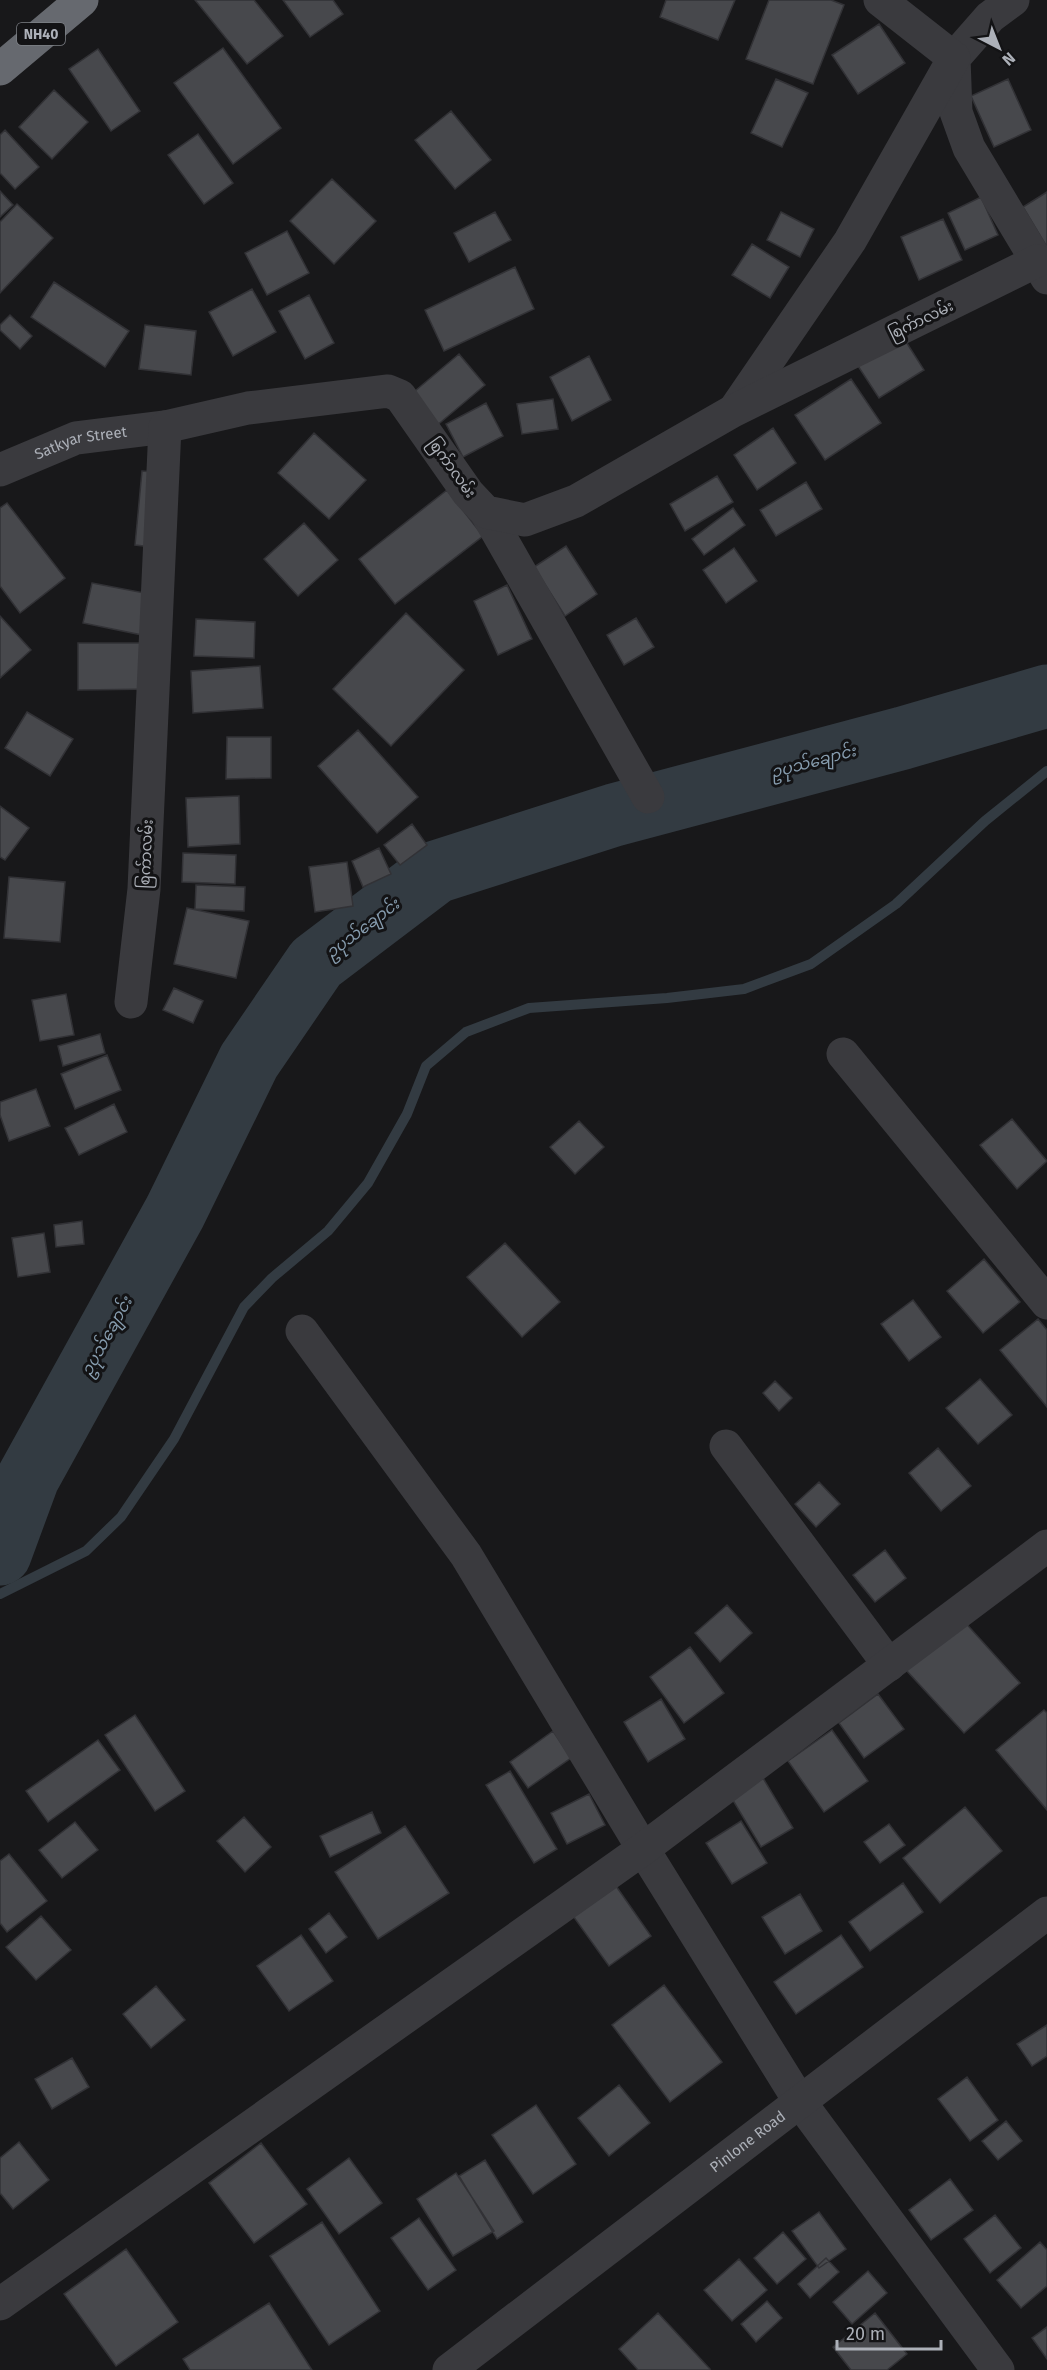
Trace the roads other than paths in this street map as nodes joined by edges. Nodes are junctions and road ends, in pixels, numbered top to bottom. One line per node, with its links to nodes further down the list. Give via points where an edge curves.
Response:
1 (82, 0): 5 (highway, NH40)
2 (880, 0): 4 (street)
3 (1012, 0): 4 (street, via 990,17)
4 (954, 58): 6 (street, စြက်ာလမ်း, via 956,112 969,148); 7 (street, via 850,241)
5 (0, 69)
6 (1042, 270): 7 (street, စြက်ာလမ်း)
7 (733, 411): 10 (street, စြက်ာလမ်း, via 576,501 525,520)
8 (165, 427): 9 (street, Satkyar Street, via 76,438); 10 (street, စြက်ာလမ်း, via 248,408 395,392); 12 (street, စြက်ာလမ်း, via 144,889)
9 (0, 470)
10 (486, 512): 11 (street)
11 (648, 797)
12 (131, 1002)
13 (843, 1054): 14 (street)
14 (1047, 1303)
15 (302, 1331): 19 (street, via 466,1555)
16 (726, 1446): 18 (street)
17 (1047, 1546): 18 (street)
18 (889, 1665): 19 (street)
19 (643, 1849): 21 (street); 22 (street)
20 (1047, 1913): 21 (street, Pinlone Road)
21 (800, 2102): 23 (street, Pinlone Road); 24 (street)
22 (0, 2304)
23 (449, 2370)
24 (998, 2370)

